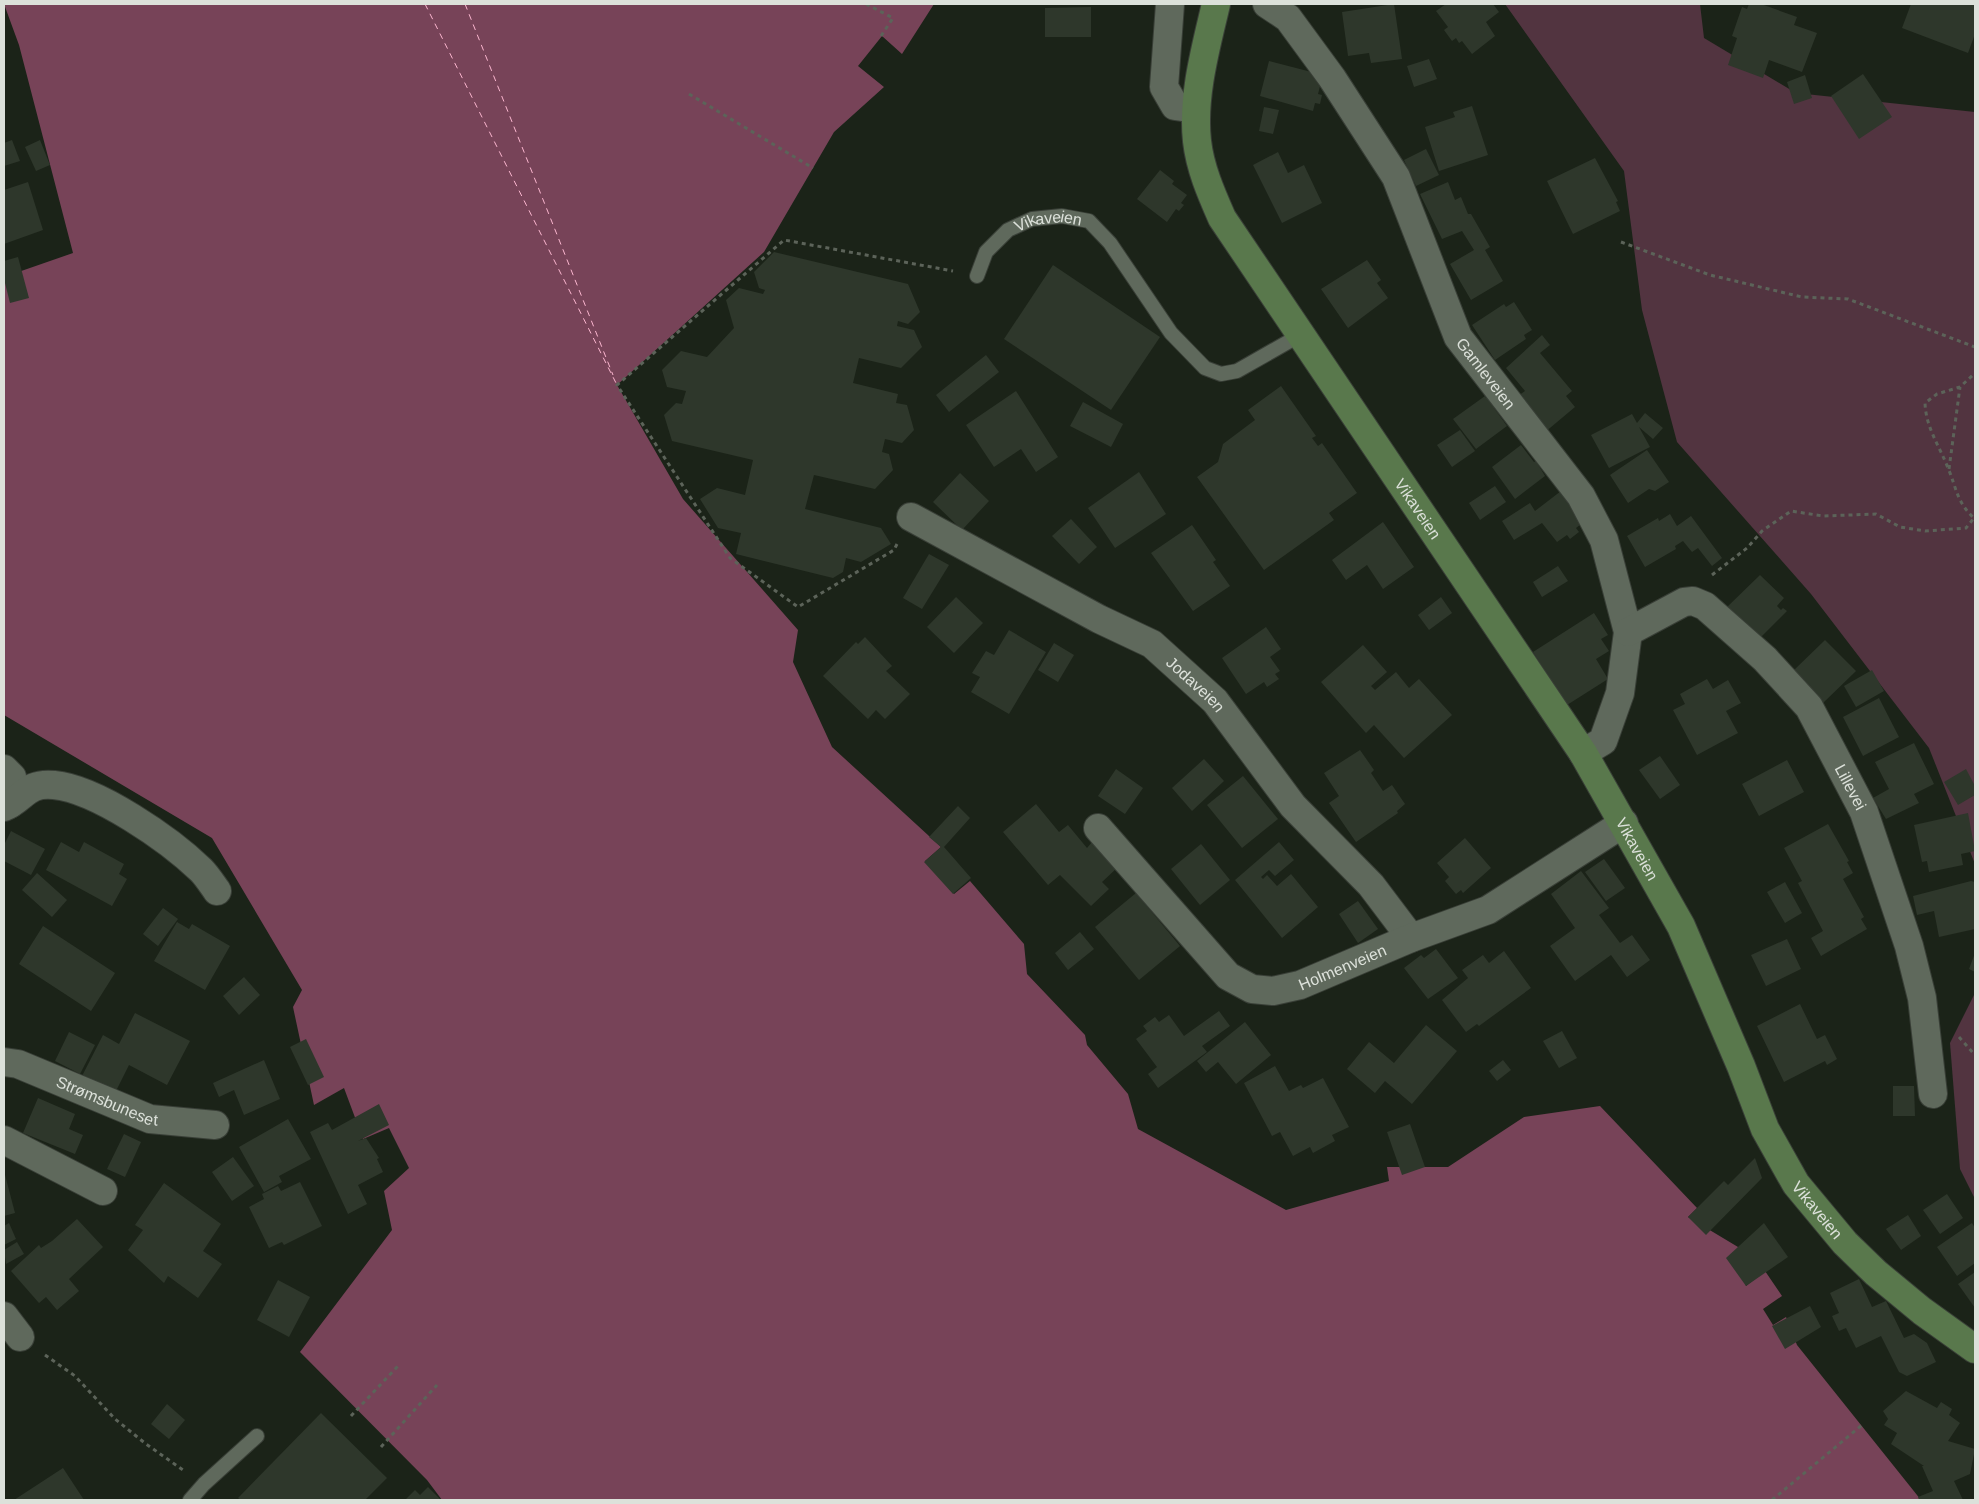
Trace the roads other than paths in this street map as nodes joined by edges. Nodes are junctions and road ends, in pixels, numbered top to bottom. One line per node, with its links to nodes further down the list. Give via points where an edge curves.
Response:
1 (1170, 4): 4 (street, via 1164,88 1176,106)
2 (1216, 4): 4 (main road, Vikaveien)
3 (1267, 4): 8 (street, Gamleveien, via 1288,18 1332,78 1396,177 1458,337 1581,496 1604,540)
4 (1196, 109): 6 (main road, Vikaveien, via 1197,141 1202,163 1208,187 1222,218)
5 (977, 276): 6 (lane, Vikaveien, via 986,252 1008,230 1032,219 1062,216 1089,221 1110,243 1171,332 1205,368 1221,374 1236,371)
6 (1302, 334): 9 (main road, Vikaveien)
7 (912, 517): 15 (street, Jodaveien, via 1099,619 1152,644 1215,701 1293,806 1370,885)
8 (1628, 632): 9 (street, Gamleveien, via 1620,693 1602,741); 17 (street, Lillevei, via 1675,605 1693,601 1705,606 1764,659 1809,708 1864,812 1909,946 1920,990)
9 (1583, 753): 12 (main road, Vikaveien)
10 (4, 769): 11 (street, via 12,777)
11 (7, 805): 14 (street, via 28,788 53,784 94,796 157,836 202,870)
12 (1624, 823): 15 (street, Holmenveien, via 1488,910); 21 (main road, Vikaveien, via 1681,926 1765,1129 1796,1184 1845,1243 1876,1273 1922,1311)
13 (1098, 828): 15 (street, Holmenveien, via 1228,976 1252,989 1273,991 1300,985)
14 (217, 891)
15 (1411, 938)
16 (4, 1062): 18 (street, Strømsbuneset, via 18,1064 150,1118)
17 (1933, 1094)
18 (215, 1125)
19 (4, 1140): 20 (street)
20 (103, 1191)
21 (1975, 1348)
22 (257, 1436): 23 (lane)
23 (190, 1500)

